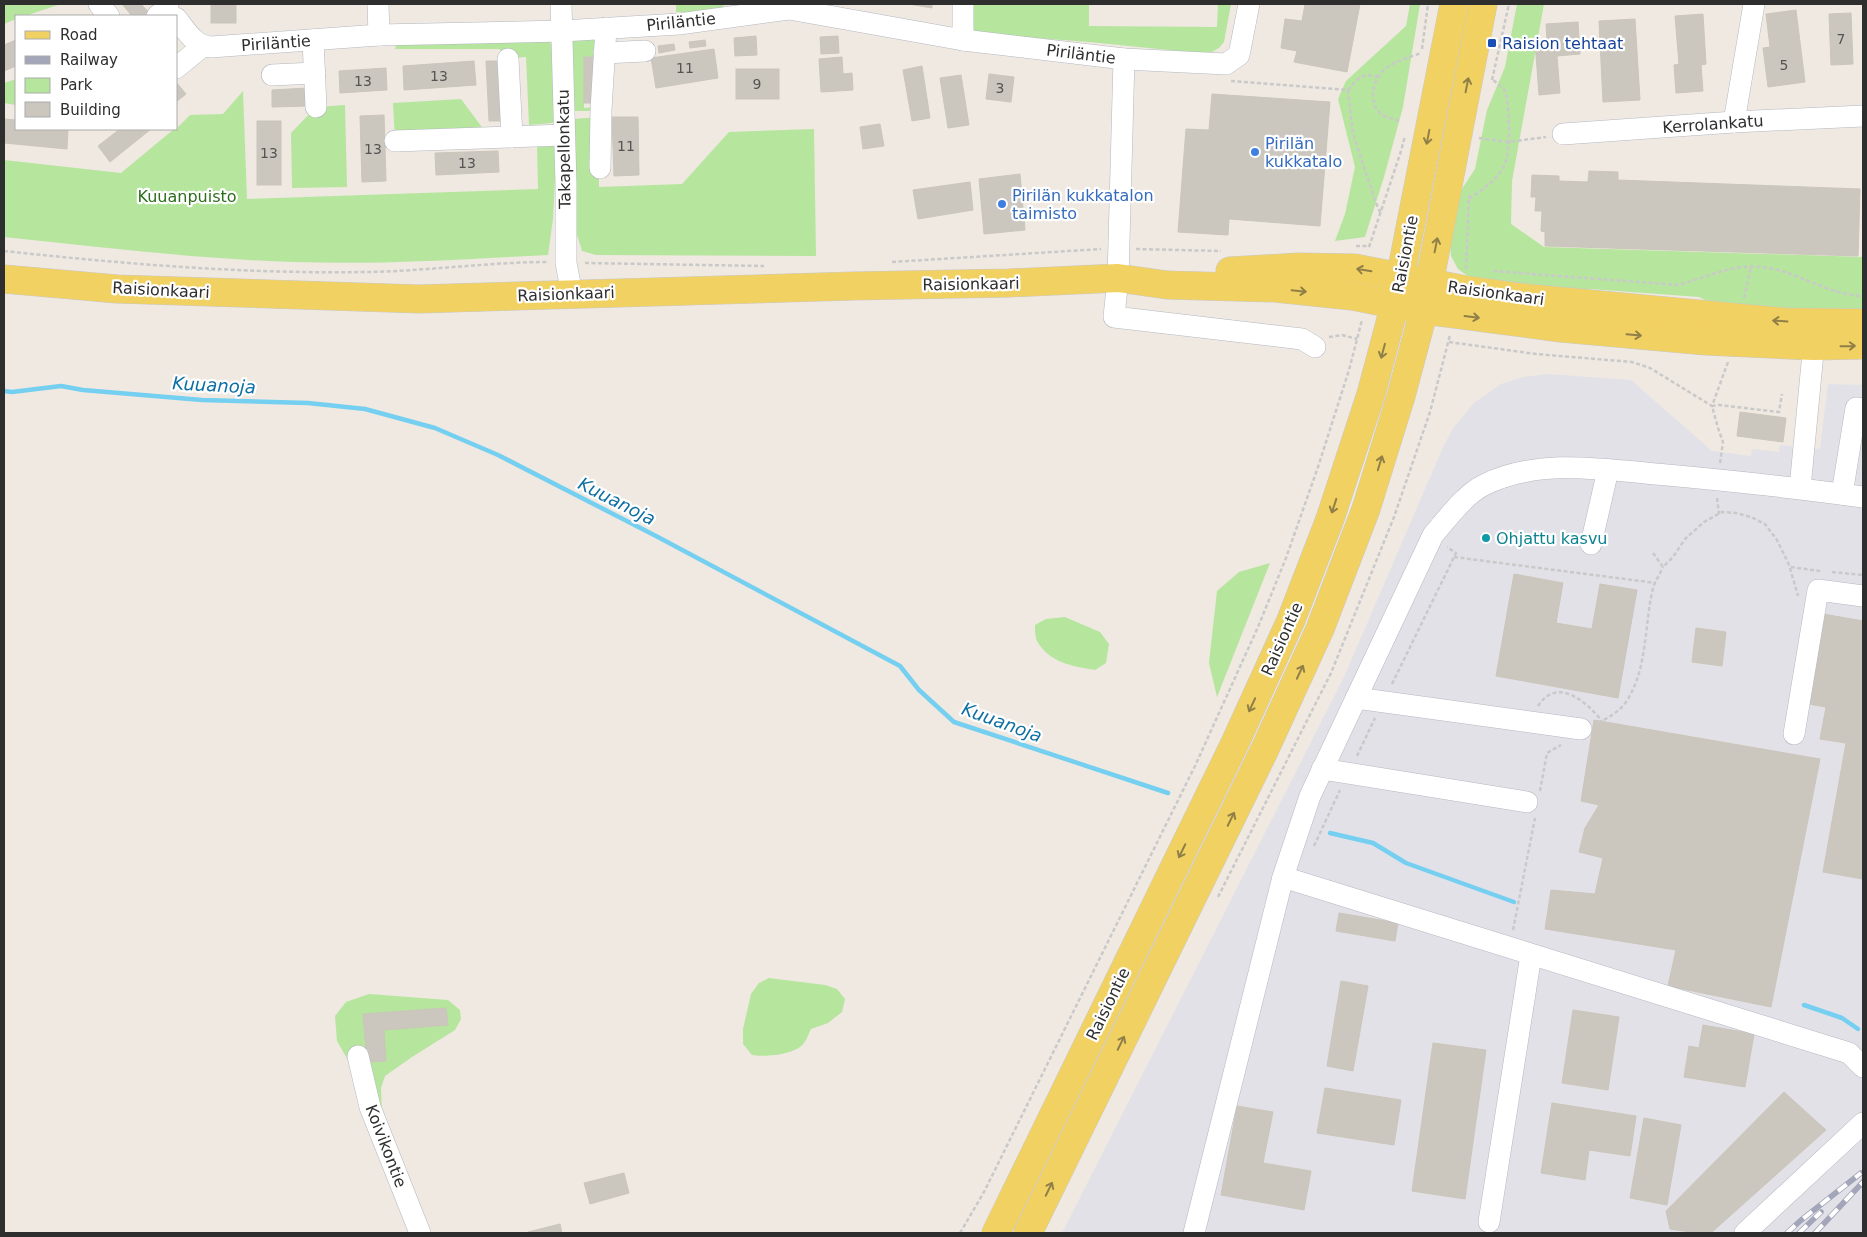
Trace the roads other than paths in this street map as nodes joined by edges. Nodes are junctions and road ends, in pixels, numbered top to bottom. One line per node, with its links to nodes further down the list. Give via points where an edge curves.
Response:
1 (99, 4): 10 (street)
2 (378, 4): 14 (street)
3 (561, 4): 13 (street, Takapellonkatu)
4 (963, 4): 16 (street)
5 (1249, 4): 21 (street, via 1239,55 1226,64)
6 (1454, 4): 33 (main road, Raisiontie, one-way to 33)
7 (1483, 4): 36 (main road, Raisiontie, one-way to 7)
8 (1754, 4): 27 (street)
9 (789, 6): 12 (street, Piriläntie, via 679,24); 16 (street, Piriläntie)
10 (108, 15)
11 (178, 23): 17 (street)
12 (606, 28): 13 (street, Piriläntie); 19 (street)
13 (562, 30): 14 (street, Piriläntie); 29 (street, Takapellonkatu)
14 (379, 35): 15 (street, Piriläntie)
15 (313, 40): 17 (street, Piriläntie); 23 (street)
16 (963, 40): 21 (street, Piriläntie)
17 (203, 46): 22 (street)
18 (645, 51): 19 (street)
19 (604, 53): 32 (street)
20 (508, 59): 30 (street)
21 (1124, 59): 35 (street, Piriläntie, via 1119,249)
22 (178, 66)
23 (315, 72): 24 (street); 25 (street)
24 (272, 75)
25 (316, 107)
26 (1863, 116): 27 (street, Kerrolankatu)
27 (1734, 122): 28 (street, Kerrolankatu)
28 (1563, 134)
29 (564, 135): 30 (street); 37 (street, Takapellonkatu, via 566,262)
30 (512, 137): 31 (street)
31 (396, 141)
32 (600, 168)
33 (1400, 277): 35 (main road, Raisionkaari, one-way to 35, via 1368,258); 36 (main road, Raisionkaari); 38 (main road, Raisiontie)
34 (4, 279): 37 (main road, Raisionkaari, via 136,290 419,299)
35 (1124, 279): 37 (main road, Raisionkaari); 38 (main road, Raisionkaari, one-way to 38, via 1167,285 1275,288); 43 (street, Piriläntie, via 1114,317 1302,340)
36 (1429, 282): 39 (main road, Raisiontie); 41 (main road, Raisionkaari, one-way to 36, via 1786,322 1490,294)
37 (572, 294)
38 (1395, 304): 39 (main road, Raisionkaari); 64 (main road, Raisiontie, one-way to 64, via 1371,394 1333,510 1291,620)
39 (1424, 310): 41 (main road, Raisionkaari, one-way to 41, via 1561,328 1706,341); 65 (main road, Raisiontie, one-way to 39, via 1265,749 1320,629 1366,510)
40 (1863, 323): 41 (main road, Raisionkaari)
41 (1814, 334): 42 (main road, Raisionkaari, one-way to 42); 47 (street)
42 (1863, 345)
43 (1315, 347)
44 (1863, 409): 45 (street, via 1856,408)
45 (1857, 446): 48 (street)
46 (1608, 470): 47 (street); 50 (street); 52 (street, via 1558,468 1516,472 1482,485 1459,505 1433,535)
47 (1800, 488): 48 (street)
48 (1842, 494): 49 (street)
49 (1863, 497)
50 (1590, 544)
51 (1863, 596): 54 (street, via 1818,590)
52 (1356, 698): 53 (street); 55 (street)
53 (1581, 729)
54 (1794, 734)
55 (1322, 769): 56 (street); 57 (street)
56 (1532, 803)
57 (1283, 877): 58 (street); 66 (street)
58 (1532, 955): 60 (street, via 1849,1053); 62 (street)
59 (358, 1056): 63 (street, Koivikontie, via 370,1107)
60 (1863, 1066)
61 (1863, 1123): 67 (street)
62 (1489, 1222)
63 (420, 1233)
64 (996, 1233)
65 (1028, 1233)
66 (1194, 1233)
67 (1745, 1233)

